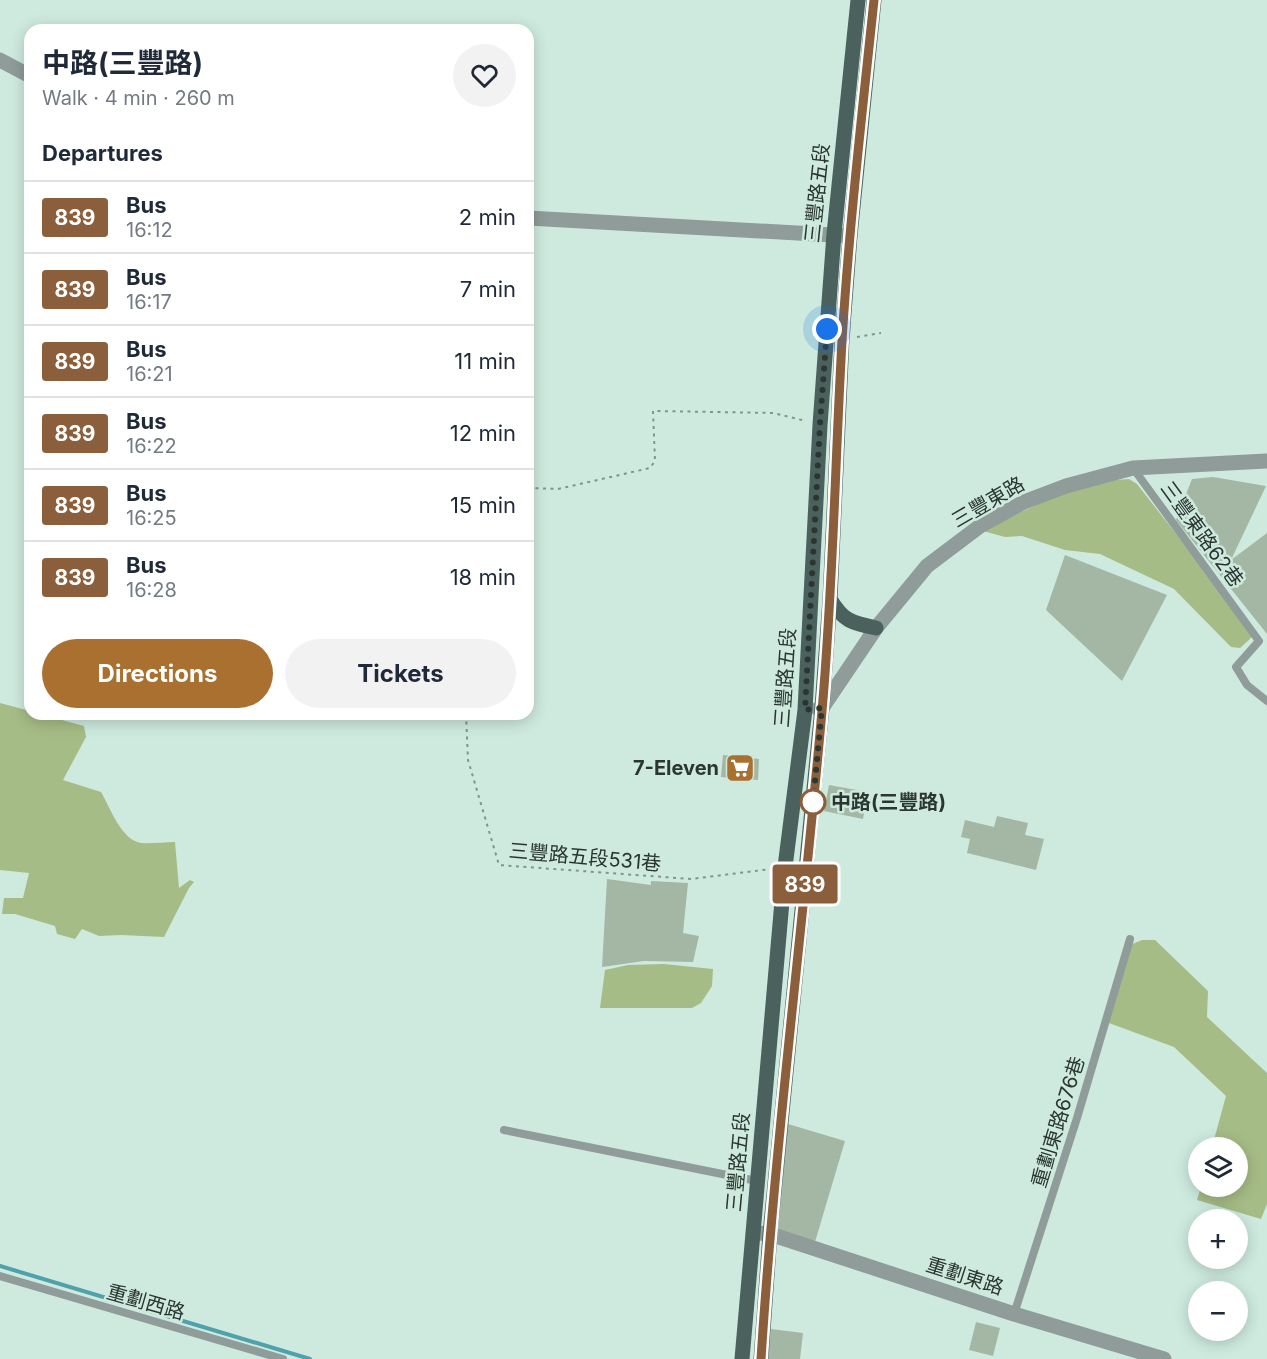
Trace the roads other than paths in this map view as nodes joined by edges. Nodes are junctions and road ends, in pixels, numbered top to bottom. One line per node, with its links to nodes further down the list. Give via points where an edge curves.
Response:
1 (858, 0): 6 (main road, 三豐路五段)
2 (874, 0): 7 (main road, 三豐路五段)
3 (0, 60): 4 (street)
4 (24, 73)
5 (534, 218): 6 (street)
6 (834, 234): 7 (street); 14 (main road, 三豐路五段)
7 (850, 236): 10 (main road, 三豐路五段)
8 (1267, 461): 9 (street, 三豐東路)
9 (1133, 468): 11 (street, 三豐東路, via 1066,486 1024,502 980,526 927,566); 12 (lane, 三豐東路62巷, via 1259,641 1236,667 1247,685)
10 (830, 598): 11 (main road, via 843,616); 13 (main road, 三豐路五段)
11 (876, 628): 13 (street, 三豐東路)
12 (1267, 701)
13 (822, 708): 14 (street); 19 (main road, 三豐路五段)
14 (805, 710): 17 (main road, 三豐路五段, via 785,867)
15 (1130, 939): 21 (lane, 重劃東路676巷)
16 (504, 1130): 17 (lane)
17 (757, 1181): 18 (main road, 三豐路五段)
18 (753, 1232): 19 (street, 重劃東路); 23 (main road, 三豐路五段)
19 (770, 1234): 21 (street, 重劃東路); 24 (main road, 三豐路五段)
20 (0, 1276): 22 (lane, 重劃西路)
21 (1014, 1314): 25 (street, 重劃東路)
22 (283, 1359)
23 (742, 1359)
24 (761, 1359)
25 (1164, 1359)

